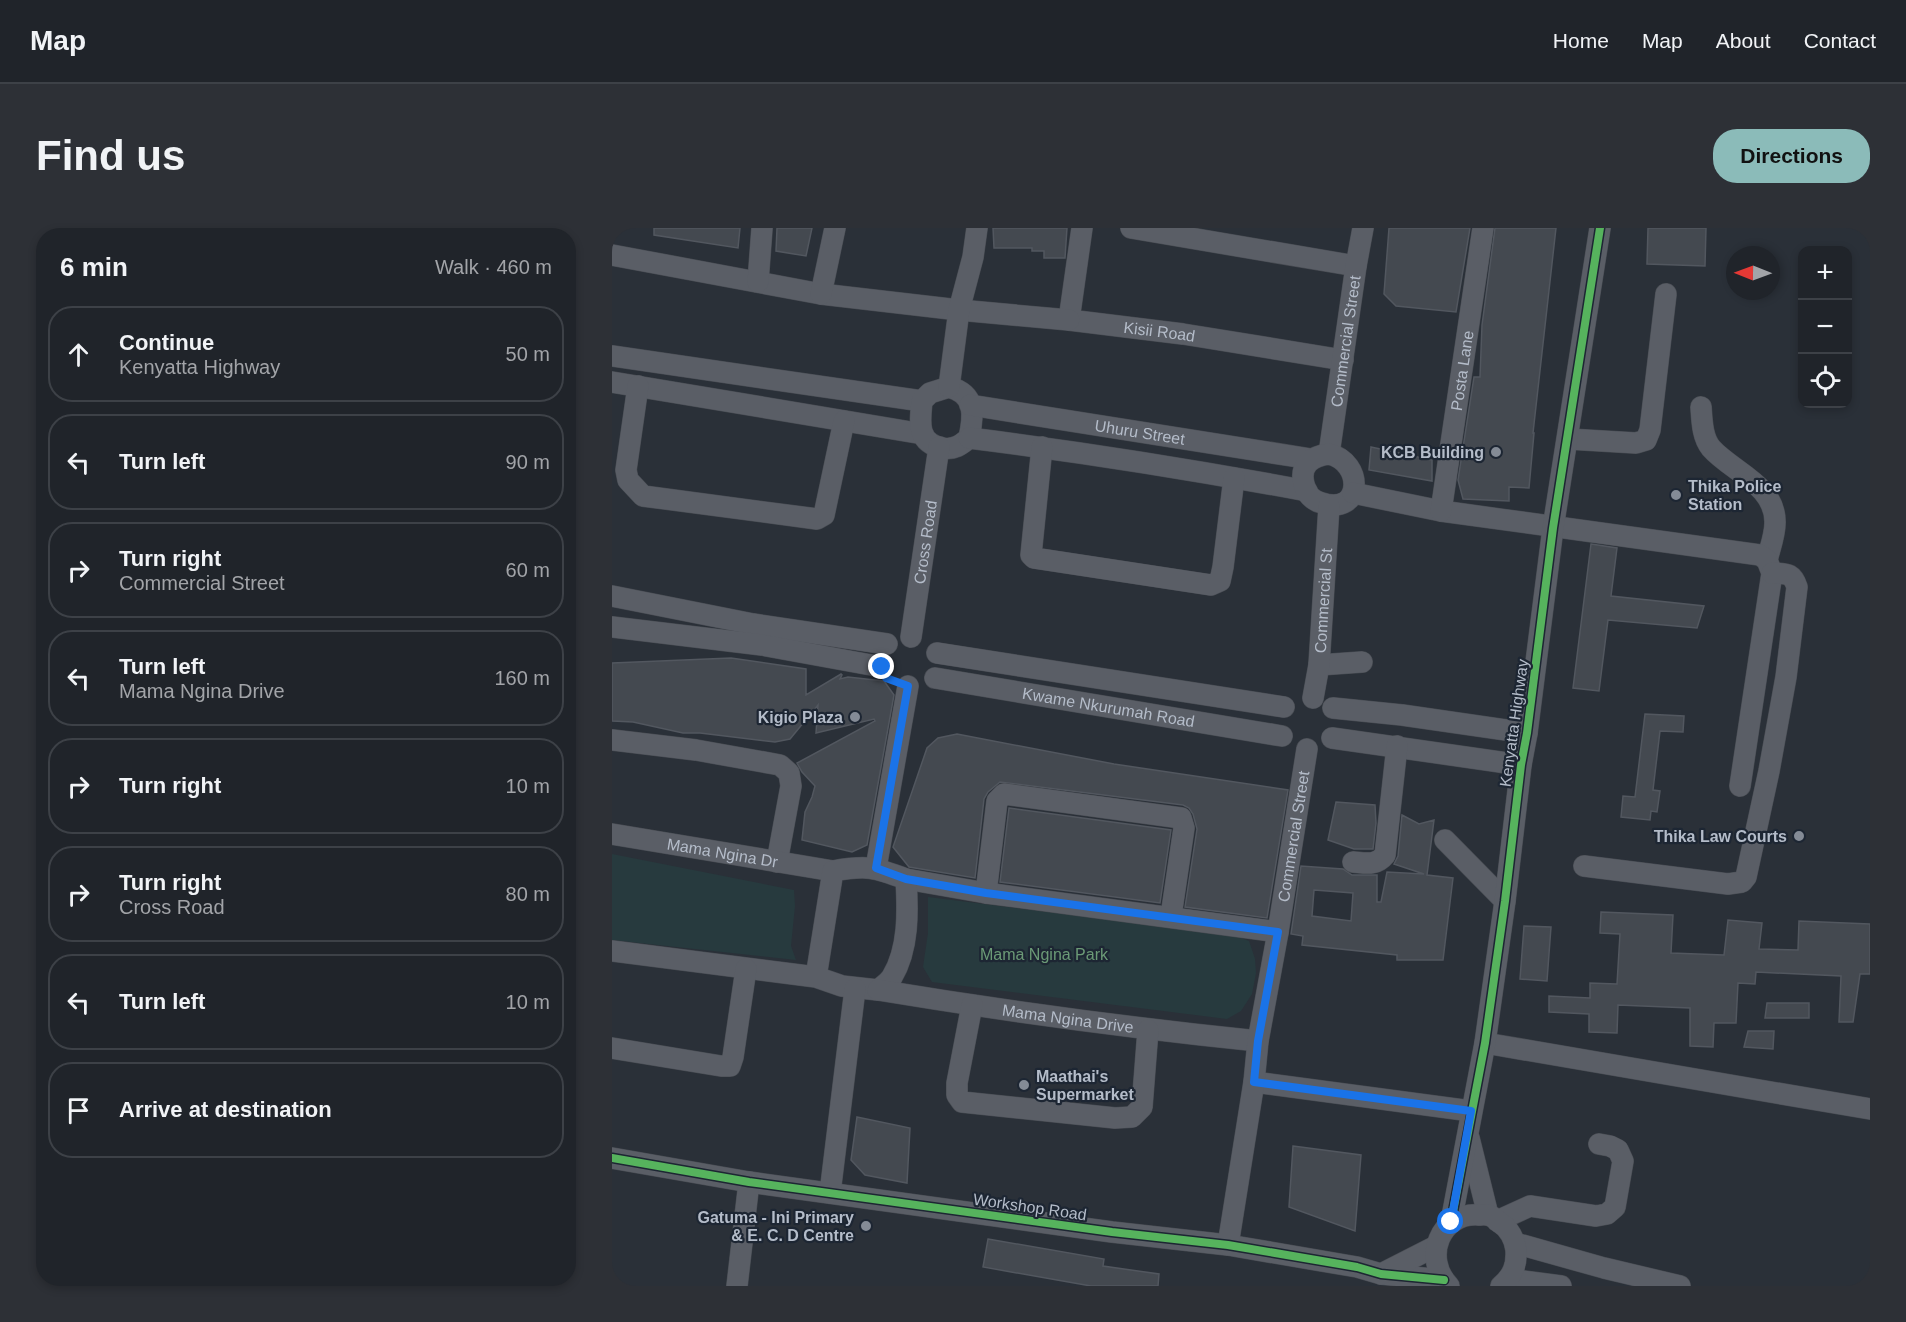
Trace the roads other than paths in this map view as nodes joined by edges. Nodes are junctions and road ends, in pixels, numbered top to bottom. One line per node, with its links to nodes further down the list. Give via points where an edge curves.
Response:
1 (762, 228): 12 (street)
2 (835, 228): 13 (street)
3 (976, 228): 15 (street)
4 (1082, 228): 16 (street)
5 (1131, 228): 9 (street)
6 (1363, 228): 11 (street, Commercial Street)
7 (1483, 228): 35 (street, Posta Lane)
8 (1600, 228): 27 (street, Kenyatta Highway)
9 (1204, 235): 11 (street)
10 (612, 255): 12 (street, Kisii Road)
11 (1356, 266): 18 (street, Commercial Street)
12 (758, 282): 13 (street, Kisii Road)
13 (821, 294): 15 (street, Kisii Road)
14 (1666, 294): 27 (street, via 1646,440 1636,443)
15 (959, 310): 16 (street, Kisii Road); 21 (street)
16 (1069, 320): 18 (street, Kisii Road)
17 (612, 356): 22 (street)
18 (1343, 360): 30 (street, Commercial Street)
19 (612, 382): 20 (street)
20 (638, 386): 25 (street); 25 (street, via 626,470 628,480 643,496 817,519 824,515)
21 (949, 387): 22 (street, via 930,393); 23 (street, via 964,394)
22 (922, 401): 28 (street, via 920,423)
23 (970, 405): 26 (street, via 973,416); 30 (street, Uhuru Street)
24 (1701, 407): 37 (street, via 1709,447 1768,495 1776,524)
25 (844, 421): 28 (street)
26 (969, 438): 28 (street, via 949,449); 29 (street, Uhuru Street)
27 (1568, 439): 36 (street, Kenyatta Highway)
28 (931, 441): 40 (street, Cross Road)
29 (1042, 447): 31 (street, Uhuru Street); 31 (street, via 1034,558 1211,585 1220,582)
30 (1320, 457): 32 (street, via 1304,473); 33 (street, via 1342,460 1353,475)
31 (1234, 478): 32 (street, Uhuru Street)
32 (1307, 491): 34 (street, via 1317,502)
33 (1353, 493): 34 (street, via 1347,502); 35 (street)
34 (1329, 506): 44 (street, Commercial St)
35 (1441, 511): 36 (street)
36 (1553, 528): 37 (street, via 1760,555); 51 (street, Kenyatta Highway)
37 (1770, 566): 58 (street); 63 (street, via 1794,578 1797,587 1786,677 1746,877 1728,885)
38 (612, 596): 41 (street, via 753,624)
39 (612, 627): 45 (street, via 762,645)
40 (911, 638): 41 (street); 42 (street, via 929,642)
41 (887, 644): 45 (street)
42 (937, 653): 46 (street, via 939,669); 49 (street, Kwame Nkurumah Road)
43 (1362, 662): 44 (street)
44 (1319, 665): 48 (street, Commercial St)
45 (882, 667): 47 (street, via 886,678)
46 (934, 678): 47 (street); 52 (street, Kwame Nkurumah Road)
47 (908, 686): 64 (street)
48 (1313, 698): 49 (street, via 1291,700); 50 (street)
49 (1284, 708): 52 (street)
50 (1333, 708): 51 (street); 53 (street)
51 (1527, 733): 57 (street, Kenyatta Highway)
52 (1282, 736): 56 (street)
53 (1332, 738): 55 (street); 56 (street, via 1322,747)
54 (612, 740): 61 (street, via 780,765 789,773 791,786)
55 (1397, 746): 57 (street); 62 (street, via 1386,855 1373,864)
56 (1307, 748): 70 (street, Commercial Street)
57 (1521, 765): 68 (street, Kenyatta Highway)
58 (1740, 786)
59 (612, 834): 61 (street, Mama Ngina Dr)
60 (1445, 840): 68 (street)
61 (777, 862): 65 (street, Mama Ngina Dr)
62 (1353, 862)
63 (1584, 866)
64 (876, 868): 65 (street, Mama Ngina Dr, via 857,866); 66 (street)
65 (833, 871): 73 (street)
66 (906, 879): 67 (street); 75 (street, via 906,930 898,962 891,978)
67 (986, 893): 69 (street); 69 (street, via 997,801 1004,794 1181,818 1184,828)
68 (1505, 901): 79 (street, Kenyatta Highway)
69 (1171, 916): 70 (street)
70 (1278, 932): 78 (street, Commercial Street)
71 (612, 951): 72 (street)
72 (746, 969): 73 (street); 80 (street, via 730,1066)
73 (816, 977): 74 (street, Mama Ngina Drive)
74 (855, 989): 75 (street, Mama Ngina Drive); 88 (street)
75 (878, 990): 76 (street, Mama Ngina Drive)
76 (972, 1005): 77 (street, Mama Ngina Drive); 77 (street, via 957,1083 957,1095 962,1102 1115,1119 1132,1117 1142,1107)
77 (1148, 1030): 78 (street, Mama Ngina Drive)
78 (1258, 1041): 81 (street, Commercial Street)
79 (1485, 1043): 82 (street); 83 (street, Kenyatta Highway)
80 (612, 1048)
81 (1254, 1082): 83 (street); 92 (street, Commercial Street)
82 (1870, 1108)
83 (1471, 1111): 84 (street, Kenyatta Highway)
84 (1467, 1132): 89 (street, Kenyatta Highway); 90 (street, Kenyatta Highway)
85 (1599, 1144): 89 (street, via 1618,1150 1623,1161 1615,1207 1607,1214 1596,1216 1530,1206)
86 (612, 1158): 87 (street, Workshop Road)
87 (749, 1182): 88 (street, Workshop Road); 97 (street)
88 (830, 1193): 92 (street, Workshop Road)
89 (1493, 1218): 90 (street, via 1469,1214); 91 (street, via 1505,1226)
90 (1451, 1222): 93 (street)
91 (1515, 1243): 96 (street, via 1516,1262); 99 (street)
92 (1228, 1245): 94 (street, Workshop Road, via 1357,1267)
93 (1436, 1246): 94 (street); 95 (street, via 1436,1264)
94 (1374, 1277): 95 (street, Workshop Road)
95 (1446, 1283)
96 (1505, 1283): 98 (street)
97 (737, 1286)
98 (1561, 1286)
99 (1680, 1286)

